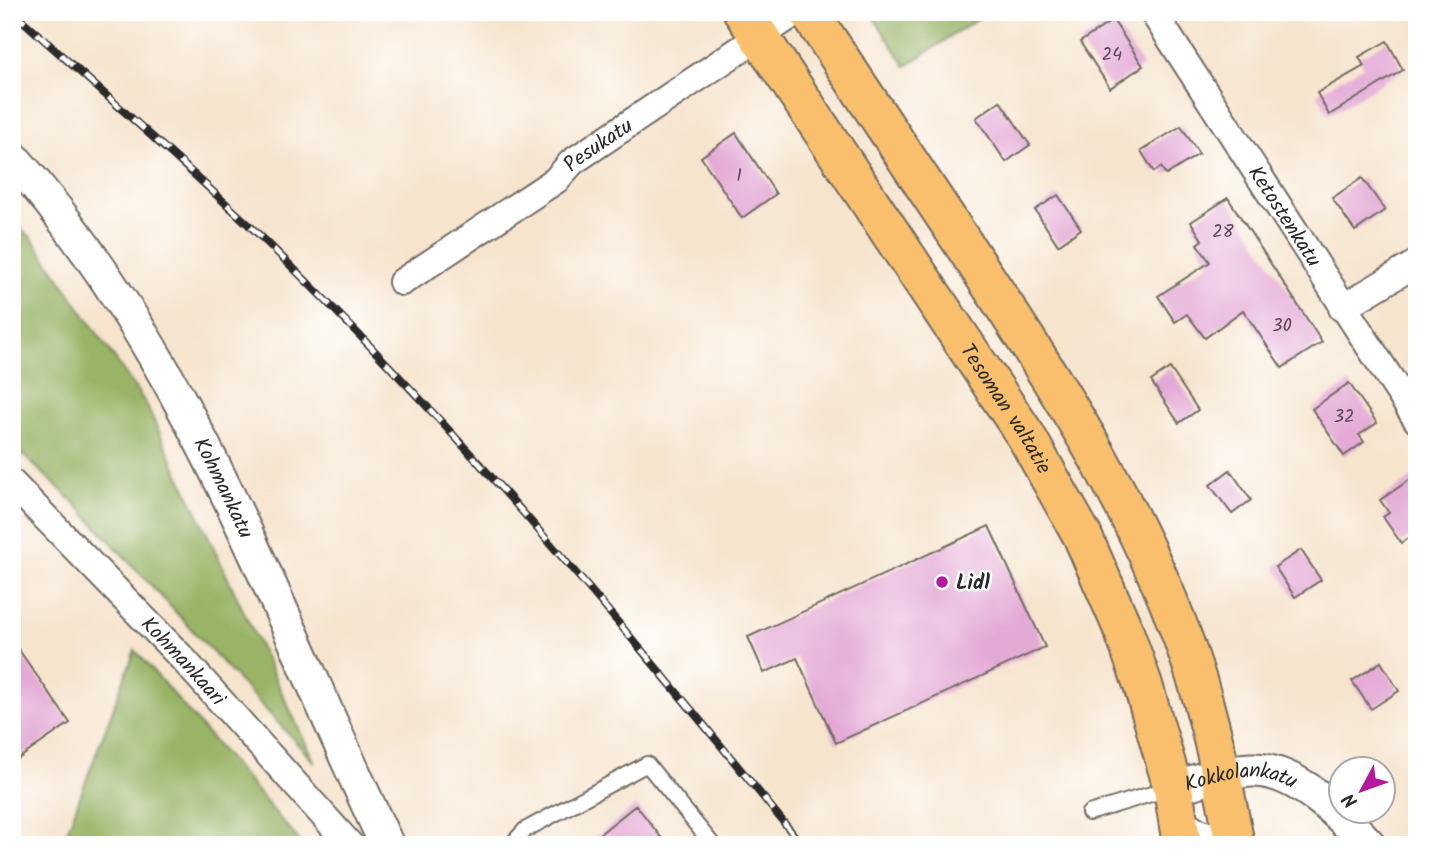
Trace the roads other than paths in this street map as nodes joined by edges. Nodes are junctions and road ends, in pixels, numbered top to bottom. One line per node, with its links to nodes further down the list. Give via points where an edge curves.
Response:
1 (796, 12): 4 (street, Pesukatu)
2 (809, 12): 11 (main road, via 1063,395 1109,473 1190,658)
3 (1153, 12): 8 (street, Ketostenkatu)
4 (751, 25): 7 (street, Pesukatu, via 572,162 556,180); 13 (main road, Tesoman valtatie, via 1052,479 1123,629)
5 (12, 157): 15 (street, Kohmankatu, via 81,240 204,442)
6 (1417, 263): 8 (street)
7 (402, 282)
8 (1342, 308): 9 (street, Ketostenkatu)
9 (1417, 420)
10 (12, 483): 14 (street, Kohmankaari, via 182,658)
11 (1222, 775): 13 (street, Kokkolankatu); 19 (main road); 20 (street, Kokkolankatu, via 1254,770 1273,773 1333,811)
12 (1089, 813): 13 (lane)
13 (1178, 819): 18 (street, Kokkolankatu, via 1197,835)
14 (350, 845)
15 (387, 845)
16 (511, 845): 17 (lane, via 525,830 647,764)
17 (713, 845)
18 (1228, 845)
19 (1235, 845)
20 (1369, 845)

